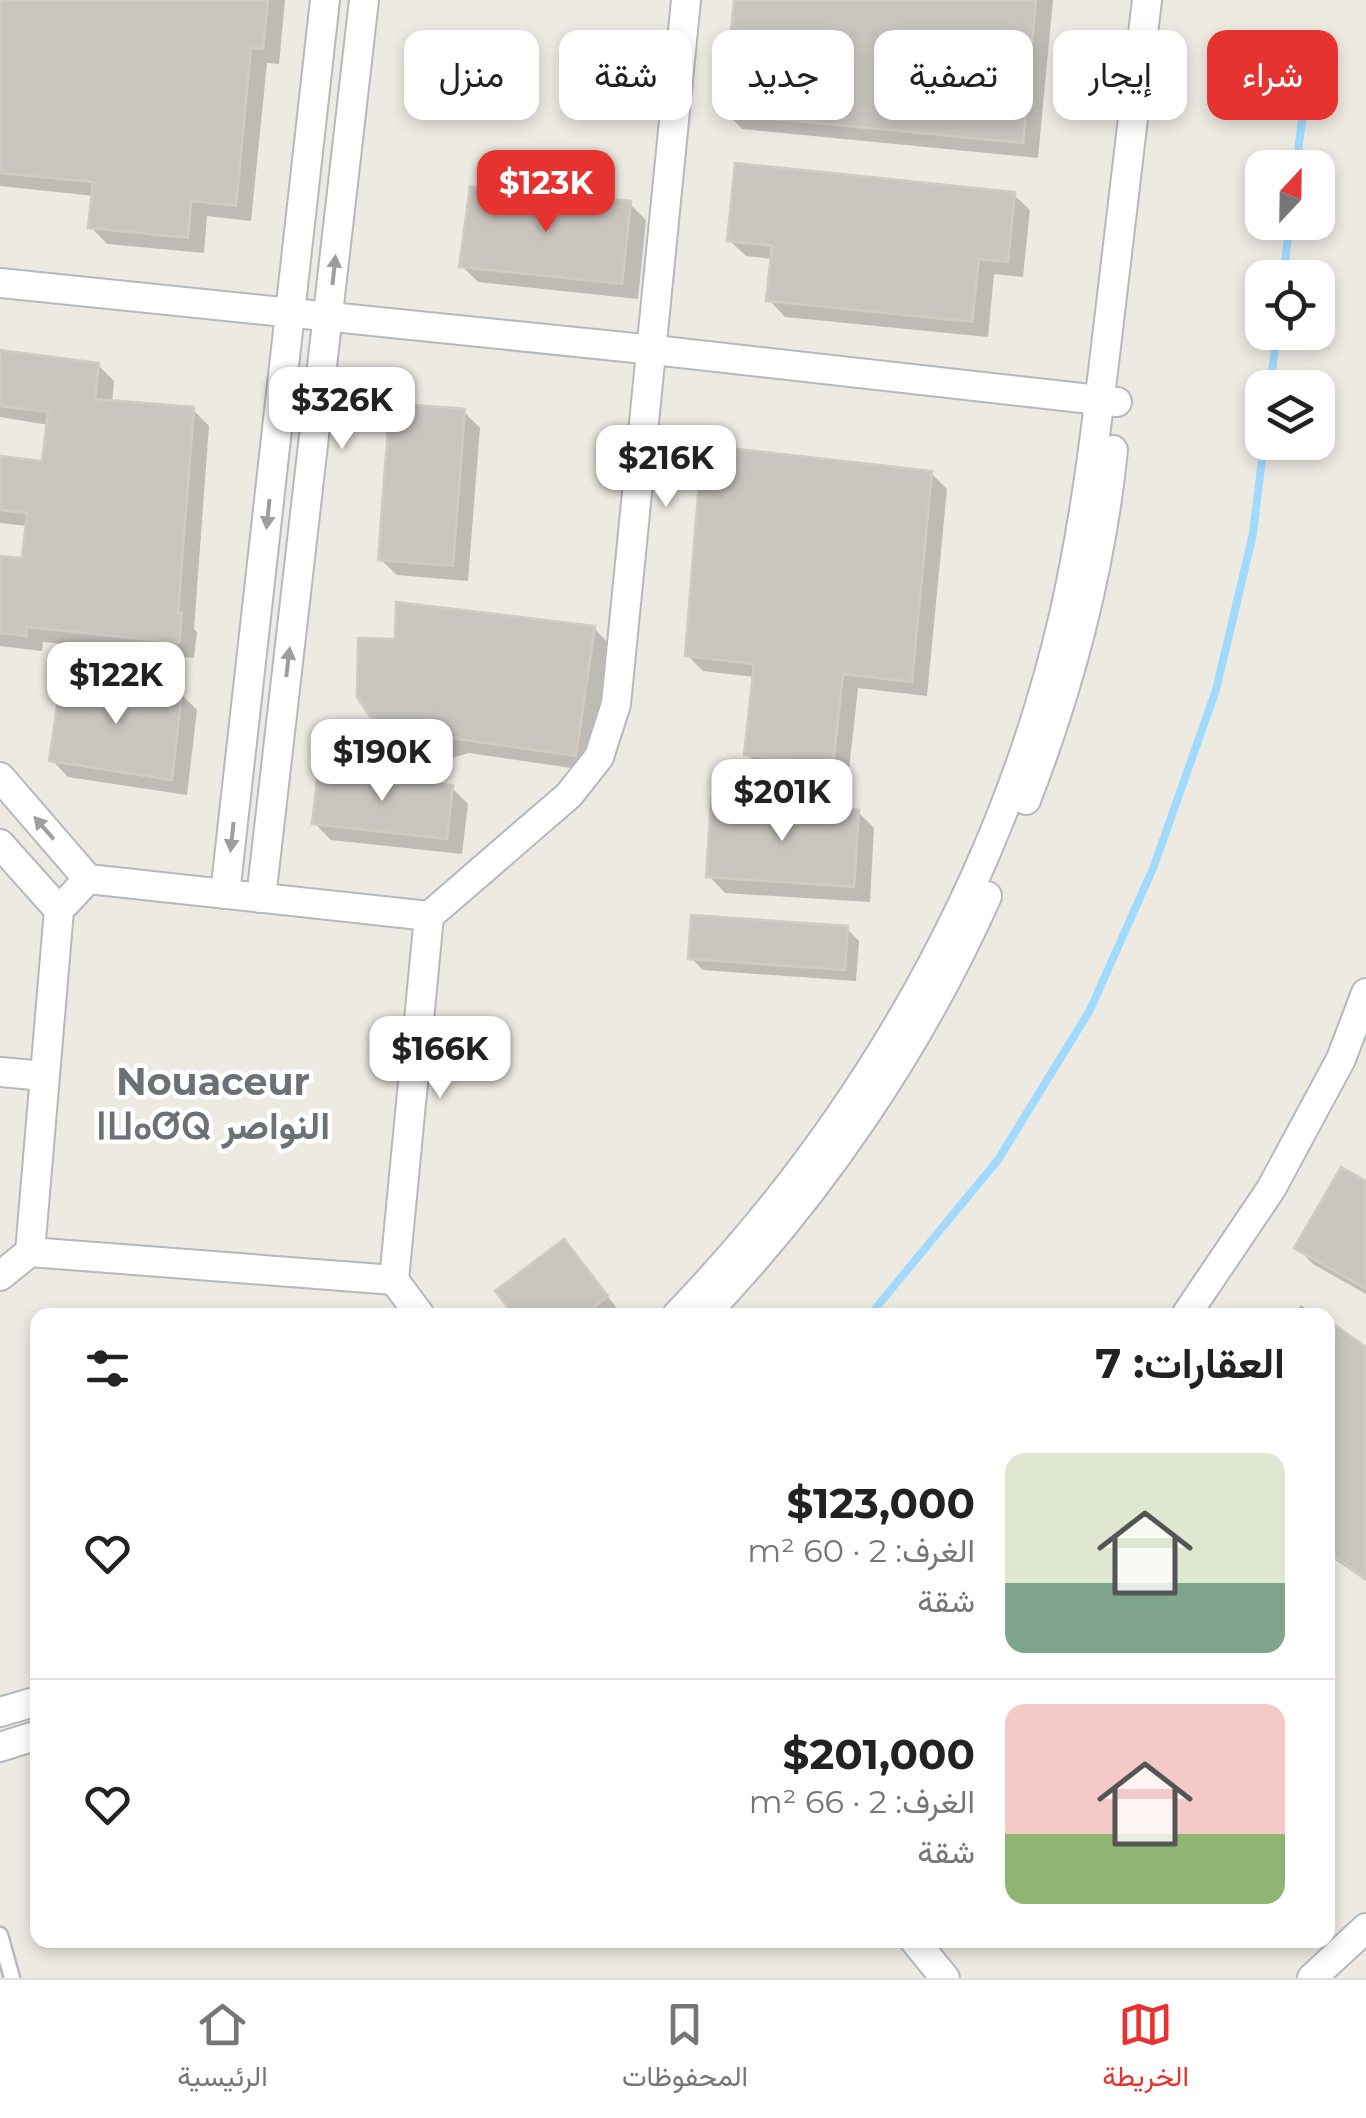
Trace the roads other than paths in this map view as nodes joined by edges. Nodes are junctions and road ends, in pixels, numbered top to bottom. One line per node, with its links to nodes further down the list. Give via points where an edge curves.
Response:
1 (325, 0): 10 (street)
2 (364, 0): 11 (street, one-way to 2)
3 (686, 0): 12 (street)
4 (1147, 0): 6 (street)
5 (1166, 0): 7 (street)
6 (1149, 30)
7 (1157, 30)
8 (1143, 120): 13 (street)
9 (0, 282): 10 (street)
10 (291, 315): 11 (street); 17 (street, one-way to 17)
11 (328, 318): 12 (street); 18 (street, one-way to 11)
12 (654, 350): 13 (street); 20 (street, via 616,704 599,757 569,795)
13 (1109, 401): 24 (street, via 1099,543 1036,777 998,849 951,970)
14 (0, 778): 16 (street, one-way to 14)
15 (0, 844): 19 (street)
16 (88, 879): 17 (street); 19 (street)
17 (225, 894): 18 (street)
18 (261, 898): 20 (street)
19 (60, 910): 23 (street)
20 (429, 916): 27 (street)
21 (1366, 994): 31 (street, via 1341,1060 1271,1189)
22 (0, 1072): 23 (street)
23 (44, 1076): 25 (street)
24 (878, 1077): 29 (street); 30 (street, via 784,1224)
25 (30, 1252): 26 (street); 27 (street)
26 (0, 1276)
27 (394, 1280): 28 (street)
28 (415, 1308)
29 (683, 1308)
30 (710, 1308)
31 (1191, 1308)
32 (30, 1704): 33 (street)
33 (0, 1712)
34 (30, 1737): 35 (street)
35 (0, 1746)
36 (1366, 1928): 41 (street)
37 (0, 1934): 39 (lane)
38 (921, 1948): 40 (street)
39 (12, 1978)
40 (945, 1978)
41 (1312, 1978)

